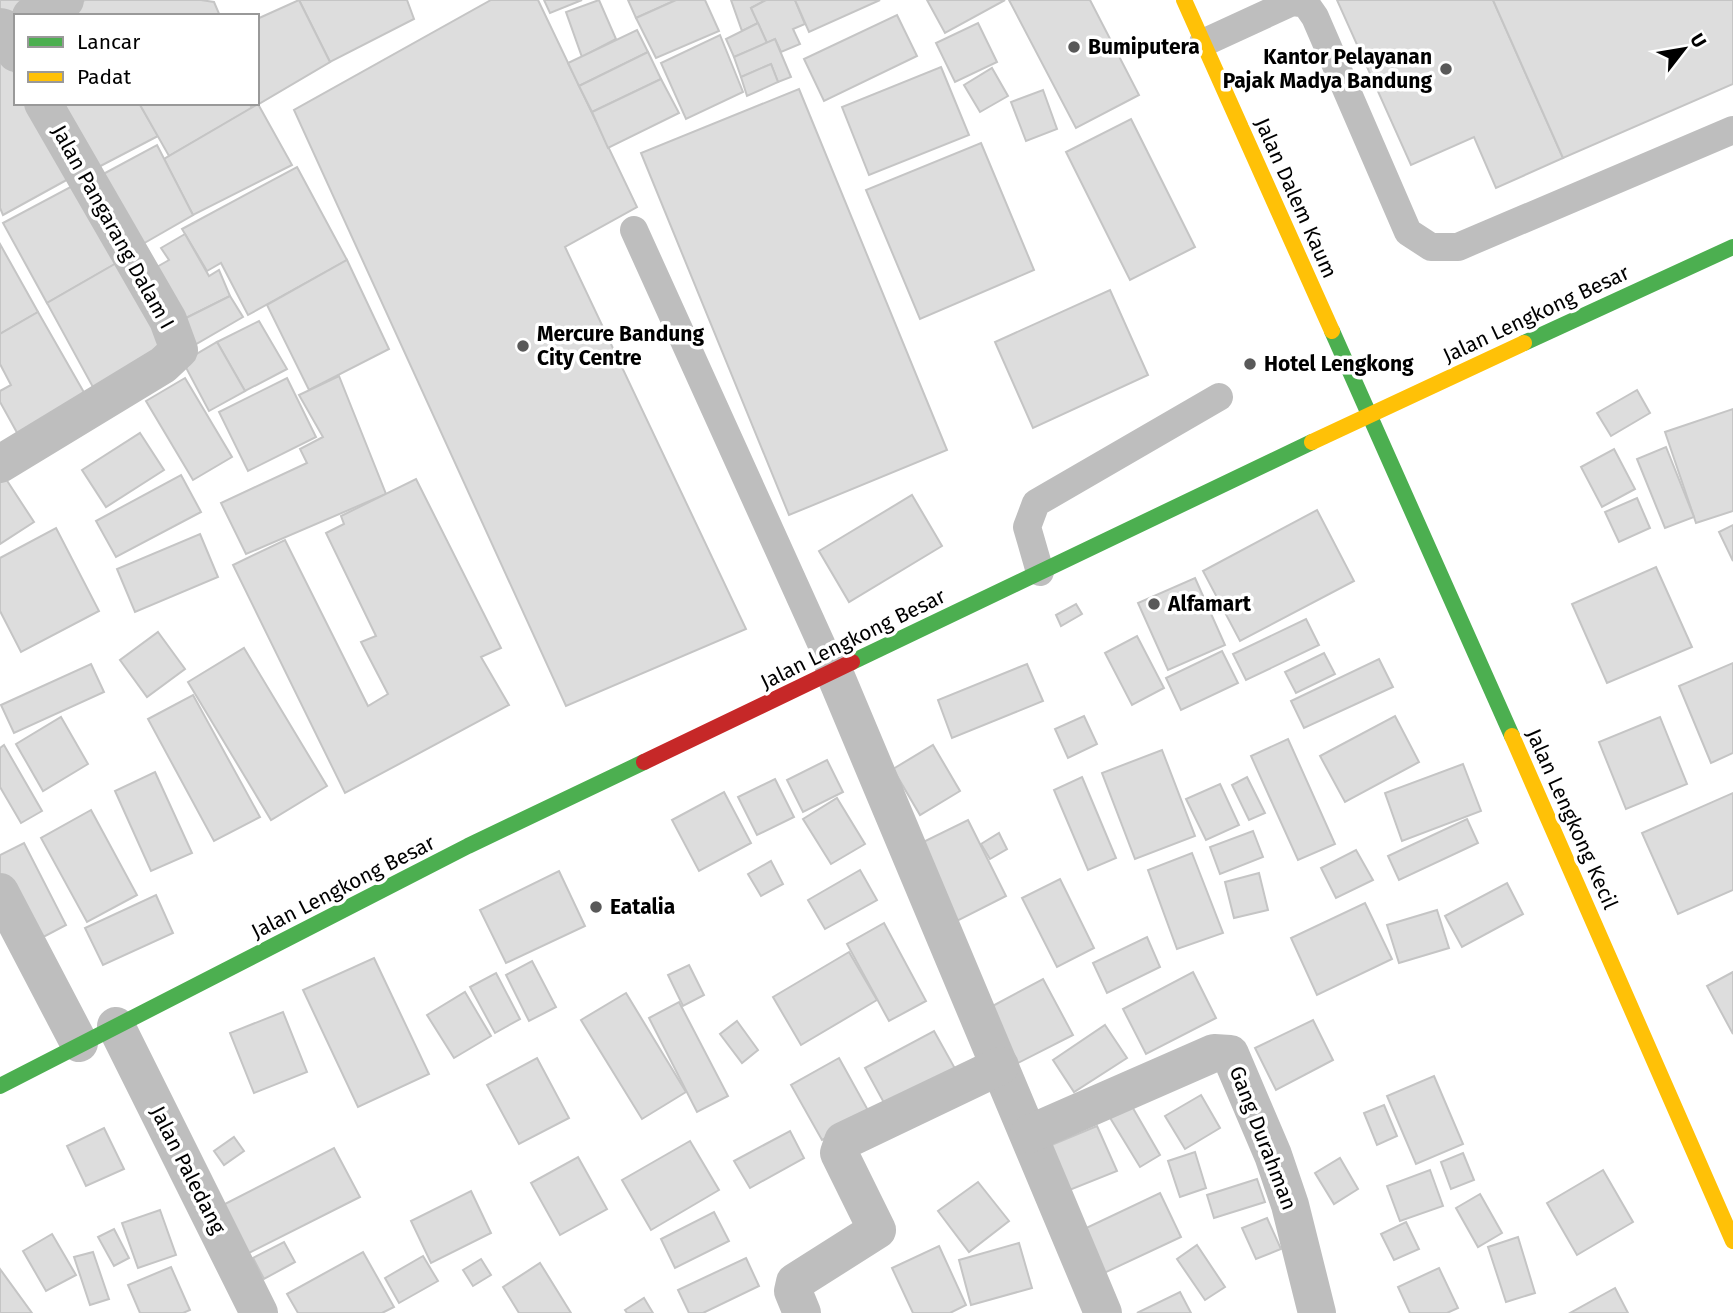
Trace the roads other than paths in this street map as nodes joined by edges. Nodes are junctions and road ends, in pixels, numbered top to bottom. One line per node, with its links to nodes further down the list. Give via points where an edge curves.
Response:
1 (65, 0): 3 (street)
2 (1184, 0): 4 (street, Jalan Dalem Kaum)
3 (40, 14)
4 (1203, 43): 6 (lane, via 1292,2 1306,4 1408,232 1431,247 1458,247); 10 (street, Jalan Dalem Kaum)
5 (44, 105): 11 (street, Jalan Pangarang Dalam I, via 168,320 179,350 163,365)
6 (1733, 130)
7 (634, 230): 13 (lane)
8 (1733, 247): 10 (street, Jalan Lengkong Besar)
9 (1219, 397): 12 (lane, via 1036,503 1027,527)
10 (1370, 414): 12 (street, Jalan Lengkong Besar); 20 (street, Jalan Lengkong Kecil)
11 (0, 464)
12 (1041, 572): 13 (street, Jalan Lengkong Besar)
13 (834, 672): 15 (street, Jalan Lengkong Besar, via 468,846); 17 (street)
14 (0, 892): 16 (street)
15 (116, 1026): 16 (street, Jalan Lengkong Besar); 21 (street, Jalan Paledang)
16 (79, 1043): 18 (street, Jalan Lengkong Besar)
17 (1000, 1066): 19 (street); 22 (street, via 843,1141 839,1153 877,1230 795,1282 793,1291)
18 (0, 1086)
19 (1029, 1134): 23 (street); 24 (street, Gang Durahman, via 1214,1053 1230,1054 1290,1205)
20 (1733, 1241)
21 (260, 1313)
22 (802, 1313)
23 (1103, 1313)
24 (1317, 1313)

